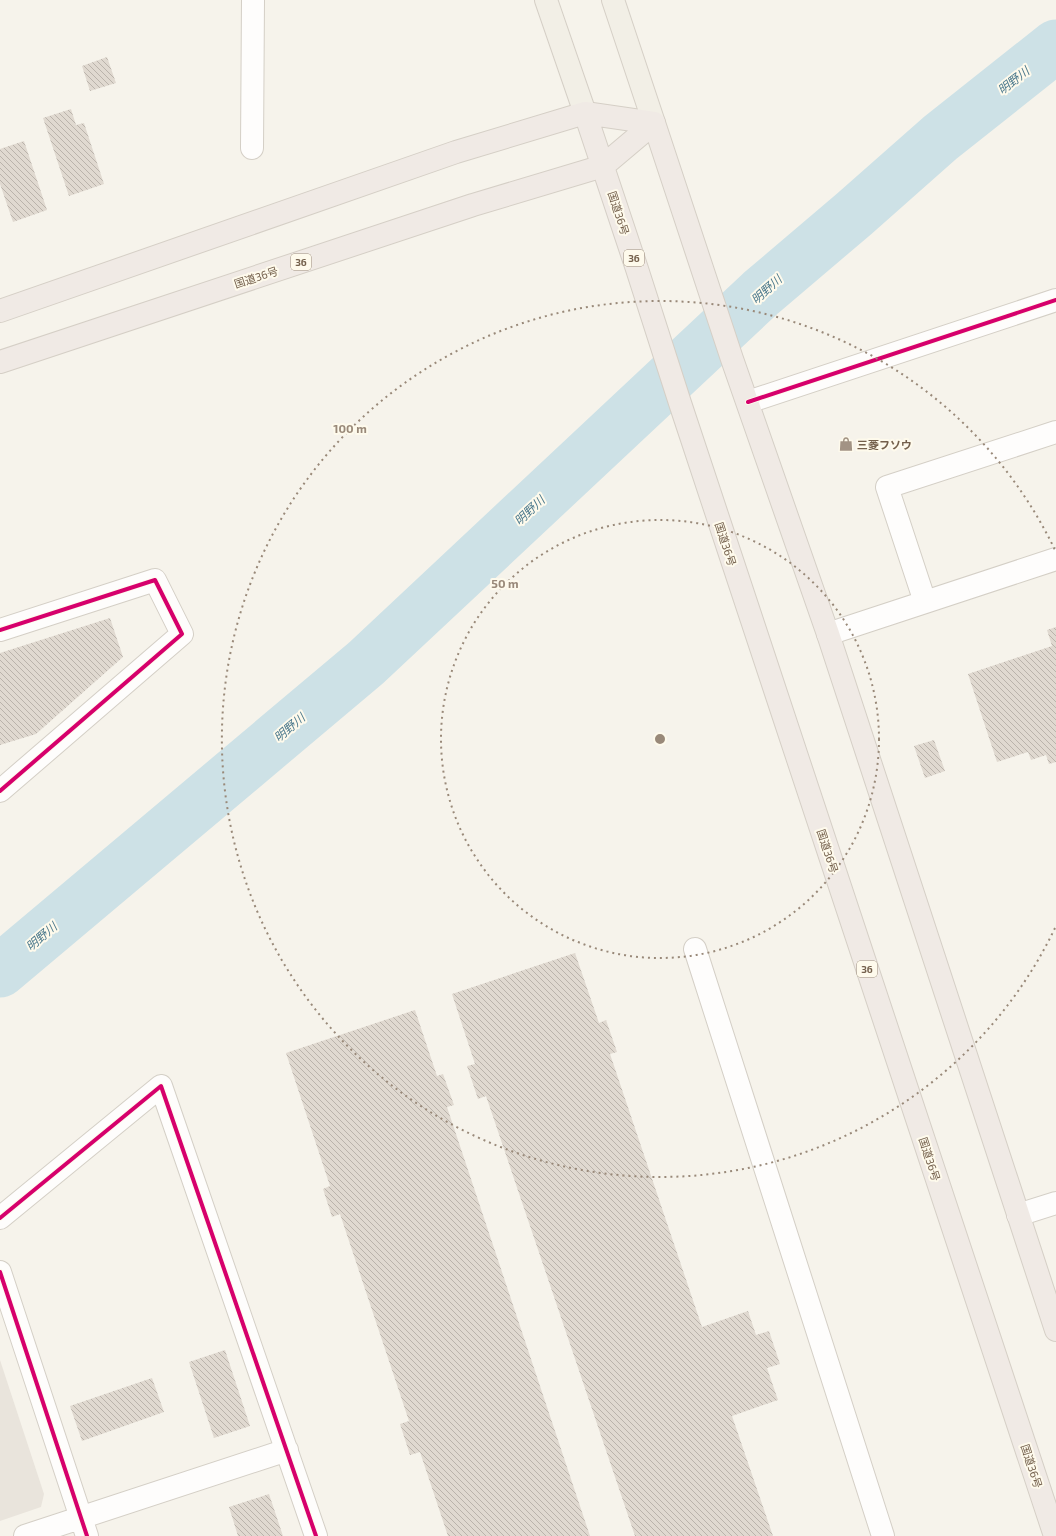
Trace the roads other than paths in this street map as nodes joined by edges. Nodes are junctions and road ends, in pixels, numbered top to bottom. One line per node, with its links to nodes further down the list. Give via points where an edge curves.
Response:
1 (253, 0): 6 (street)
2 (546, 0): 4 (main road)
3 (613, 0): 5 (main road)
4 (585, 113): 5 (highway); 7 (highway, 国道36号 / 36); 9 (highway, via 456,152)
5 (654, 123): 7 (highway, 36); 11 (highway)
6 (252, 148)
7 (603, 166): 10 (highway, 国道36号 / 36, via 473,205); 29 (highway, 国道36号 / 36)
8 (1056, 300): 11 (street)
9 (0, 311)
10 (0, 362)
11 (748, 402): 16 (highway)
12 (1056, 432): 14 (street, via 887,487)
13 (1056, 559): 14 (street)
14 (925, 602): 16 (street)
15 (0, 630): 17 (street, via 155,580 182,634)
16 (828, 634): 20 (highway)
17 (0, 791)
18 (696, 949): 28 (street)
19 (1056, 1203): 20 (street)
20 (1018, 1215): 23 (highway)
21 (0, 1218): 24 (street, via 161,1086)
22 (0, 1272): 25 (street)
23 (1056, 1330)
24 (287, 1450): 25 (street); 27 (street)
25 (84, 1526): 26 (street)
26 (25, 1536)
27 (316, 1536)
28 (883, 1536)
29 (1055, 1536)

